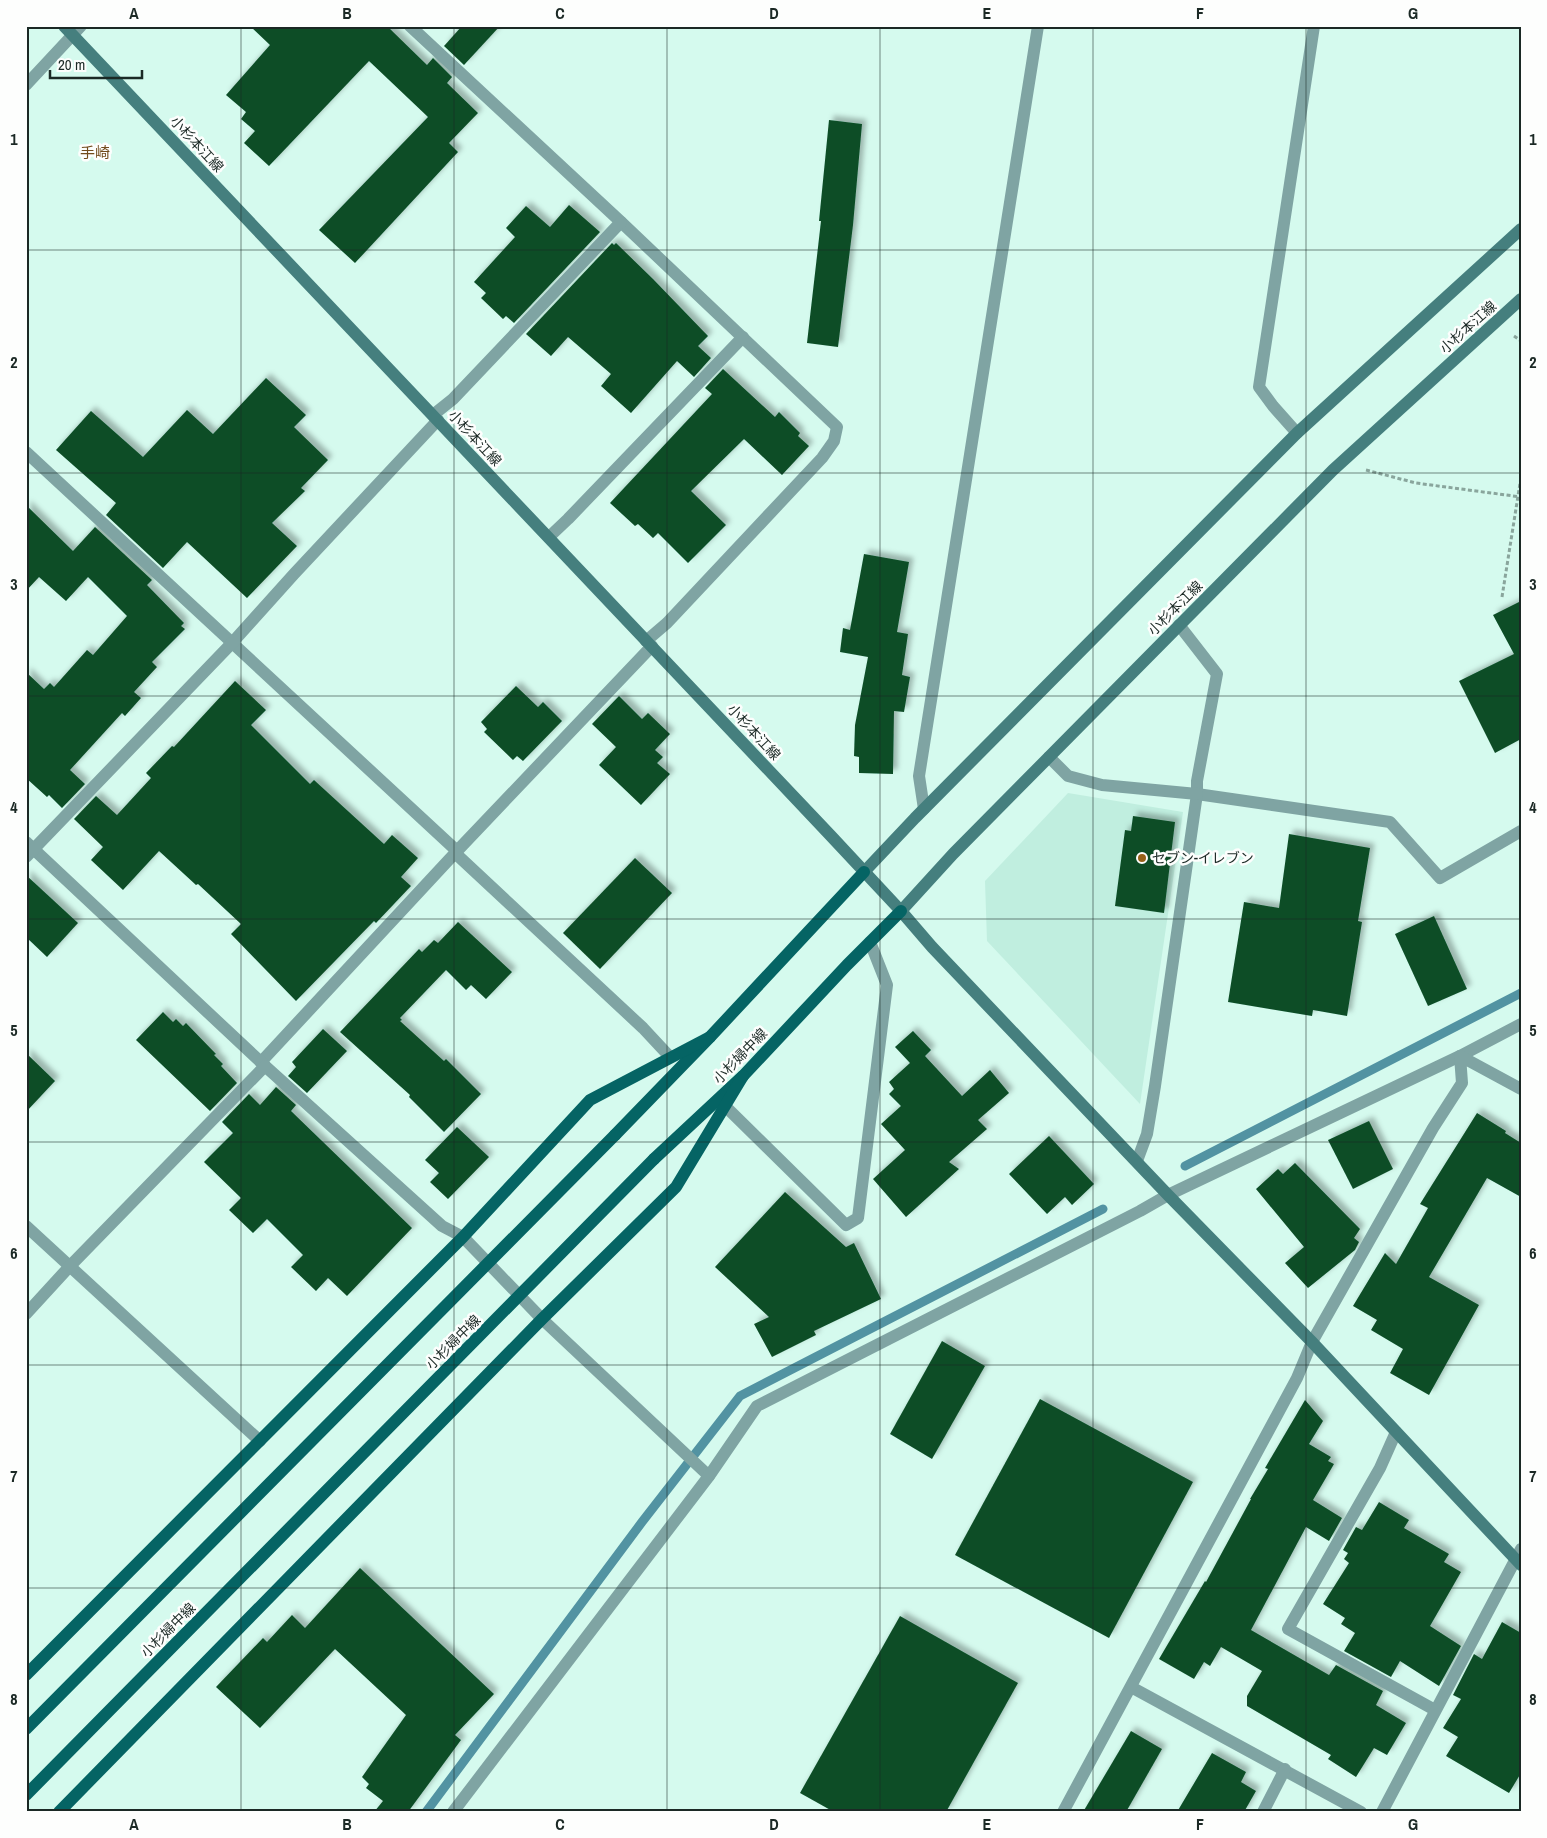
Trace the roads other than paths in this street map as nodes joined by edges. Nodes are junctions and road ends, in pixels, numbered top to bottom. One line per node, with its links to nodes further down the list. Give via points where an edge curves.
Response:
1 (410, 26): 6 (street)
2 (1038, 26): 19 (street, via 919,776)
3 (1314, 26): 11 (street, via 1258,387)
4 (72, 29): 5 (street); 10 (main road, 小杉本江線)
5 (26, 85)
6 (621, 222): 9 (street); 10 (street)
7 (1521, 229): 11 (main road)
8 (1521, 299): 14 (main road, 小杉本江線, via 1342,462)
9 (743, 338): 13 (street); 16 (street, via 837,427 834,441 822,458)
10 (436, 418): 13 (main road, 小杉本江線); 15 (street)
11 (1297, 433): 19 (main road)
12 (26, 452): 15 (street)
13 (549, 538): 16 (main road, 小杉本江線)
14 (1179, 625): 17 (main road, 小杉本江線); 18 (street, via 1217,674)
15 (232, 643): 21 (street); 22 (street)
16 (649, 643): 22 (street); 23 (main road, 小杉本江線)
17 (1049, 757): 18 (street, via 1068,776 1102,785); 24 (main road, 小杉本江線, via 952,854)
18 (1197, 794): 20 (street, via 1390,822 1440,878); 34 (street, via 1155,1086 1147,1134)
19 (924, 809): 23 (main road)
20 (1521, 831)
21 (29, 849): 30 (street)
22 (456, 852): 29 (street, via 643,1028); 30 (street)
23 (864, 872): 24 (main road, 小杉本江線); 27 (main road)
24 (901, 911): 25 (main road, 小杉婦中線); 34 (main road)
25 (870, 942): 31 (main road, 小杉婦中線); 33 (street, via 887,985 858,1218 846,1225)
26 (1521, 1024): 28 (street)
27 (710, 1037): 29 (main road); 49 (main road, bridge)
28 (1460, 1056): 32 (street); 35 (street); 41 (street, via 1462,1083 1433,1128)
29 (670, 1058): 37 (main road, via 590,1100)
30 (263, 1064): 37 (street, via 442,1226); 38 (street)
31 (743, 1076): 33 (main road); 51 (main road, 小杉婦中線, bridge, via 654,1159)
32 (1521, 1089)
33 (725, 1106): 40 (main road, via 676,1187)
34 (1137, 1161): 35 (main road)
35 (1168, 1195): 41 (main road); 44 (street, via 757,1406)
36 (26, 1226): 38 (street)
37 (463, 1237): 40 (street); 43 (main road)
38 (70, 1266): 39 (street); 43 (street)
39 (26, 1314)
40 (542, 1319): 44 (street); 52 (main road)
41 (1312, 1342): 42 (main road); 47 (street, via 1297,1378)
42 (1396, 1432): 45 (main road); 48 (street, via 1380,1468 1288,1630)
43 (260, 1441): 46 (main road)
44 (709, 1476): 53 (street)
45 (1519, 1557): 48 (street)
46 (26, 1674)
47 (1131, 1687): 50 (street); 54 (street)
48 (1436, 1710): 57 (street)
49 (26, 1729)
50 (1285, 1769): 55 (street); 56 (street)
51 (26, 1795)
52 (59, 1812)
53 (453, 1812)
54 (1063, 1812)
55 (1263, 1812)
56 (1361, 1812)
57 (1382, 1812)

